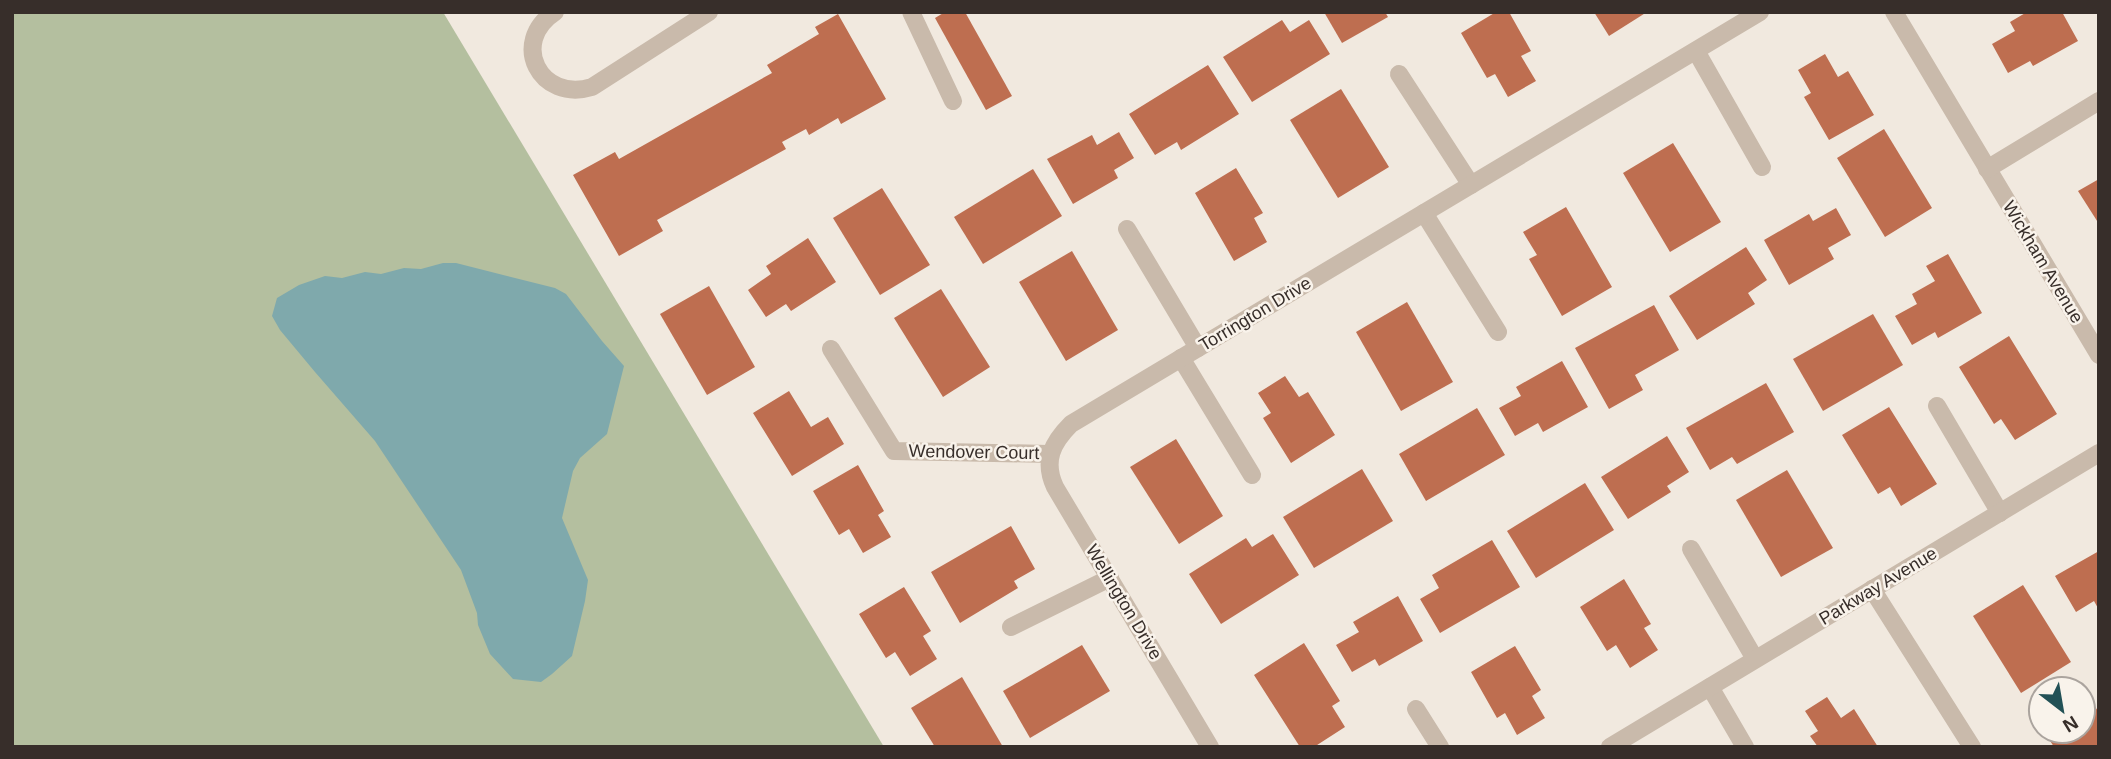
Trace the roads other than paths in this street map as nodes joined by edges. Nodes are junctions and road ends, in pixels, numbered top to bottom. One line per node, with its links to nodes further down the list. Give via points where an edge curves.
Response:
1 (555, 12): 2 (street, via 538,28 532,54 544,78 554,86 579,91)
2 (709, 12)
3 (911, 12): 9 (street)
4 (1760, 12): 6 (street, Torrington Drive)
5 (1894, 12): 12 (street, Wickham Avenue)
6 (1733, 19): 7 (street, Torrington Drive)
7 (1696, 51): 11 (street); 13 (street, Torrington Drive)
8 (1399, 74): 13 (street)
9 (953, 101)
10 (2099, 101): 12 (street)
11 (1762, 167)
12 (1987, 169): 19 (street, Wickham Avenue)
13 (1471, 185): 14 (street, Torrington Drive)
14 (1424, 213): 16 (street); 17 (street, Torrington Drive)
15 (1127, 229): 17 (street)
16 (1498, 332)
17 (1198, 348): 20 (street, Torrington Drive)
18 (831, 349): 23 (street, Wendover Court, via 894,451)
19 (2099, 355)
20 (1181, 358): 23 (street, Torrington Drive, via 1071,424); 24 (street)
21 (1937, 406): 25 (street)
22 (2099, 453): 25 (street, Parkway Avenue)
23 (1049, 454): 27 (street, Wellington Drive, via 1055,487)
24 (1251, 475)
25 (2000, 513): 28 (street, Parkway Avenue)
26 (1691, 549): 30 (street)
27 (1110, 578): 29 (street); 33 (street, Wellington Drive)
28 (1872, 589): 30 (street, Parkway Avenue); 37 (street)
29 (1012, 627)
30 (1755, 659): 31 (street, Parkway Avenue)
31 (1710, 687): 35 (street, Parkway Avenue); 36 (street)
32 (1416, 709): 34 (street)
33 (1210, 747)
34 (1440, 747)
35 (1610, 747)
36 (1745, 747)
37 (1972, 747)

